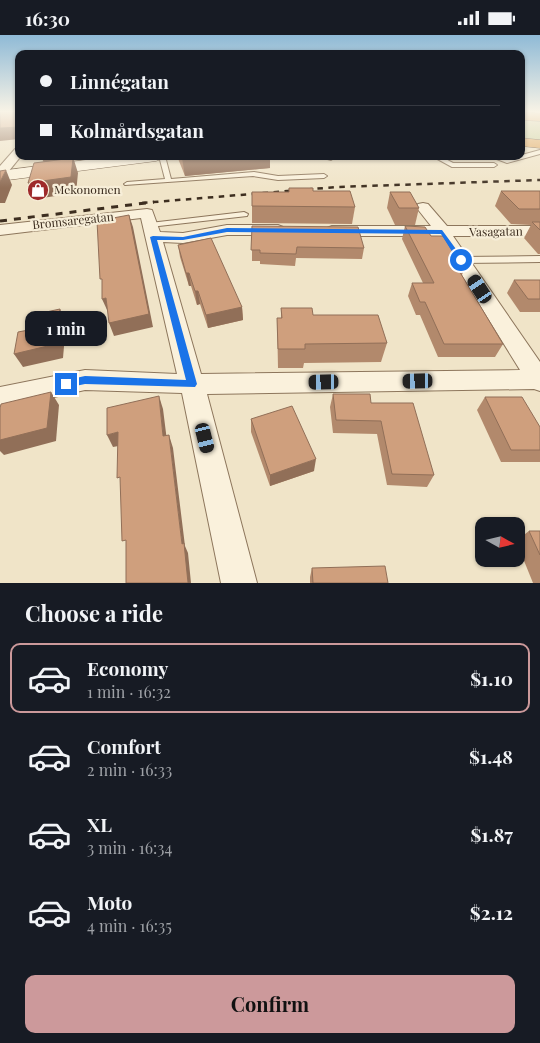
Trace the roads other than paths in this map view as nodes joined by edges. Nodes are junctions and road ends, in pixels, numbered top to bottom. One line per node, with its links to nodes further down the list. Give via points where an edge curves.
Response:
1 (525, 142): 2 (highway)
2 (540, 144)
3 (525, 150): 4 (lane)
4 (540, 152): 6 (lane)
5 (15, 156): 11 (street)
6 (525, 156)
7 (123, 160): 11 (main road)
8 (163, 160): 13 (lane)
9 (443, 160): 10 (lane, via 452,165)
10 (494, 165)
11 (0, 175)
12 (324, 176): 13 (lane, via 254,174)
13 (168, 180): 14 (lane)
14 (127, 184)
15 (423, 207): 22 (street)
16 (244, 214): 17 (lane)
17 (150, 225): 18 (street, Bromsaregatan); 19 (street, via 183,239 227,230); 26 (street)
18 (0, 230)
19 (295, 230)
20 (313, 231): 22 (street, Vasagatan)
21 (540, 231): 22 (street, Vasagatan)
22 (442, 232): 24 (street)
23 (540, 259): 24 (lane)
24 (461, 260): 25 (street)
25 (540, 379): 26 (street)
26 (192, 384): 27 (street, via 85,380); 28 (street)
27 (0, 398)
28 (239, 583)

